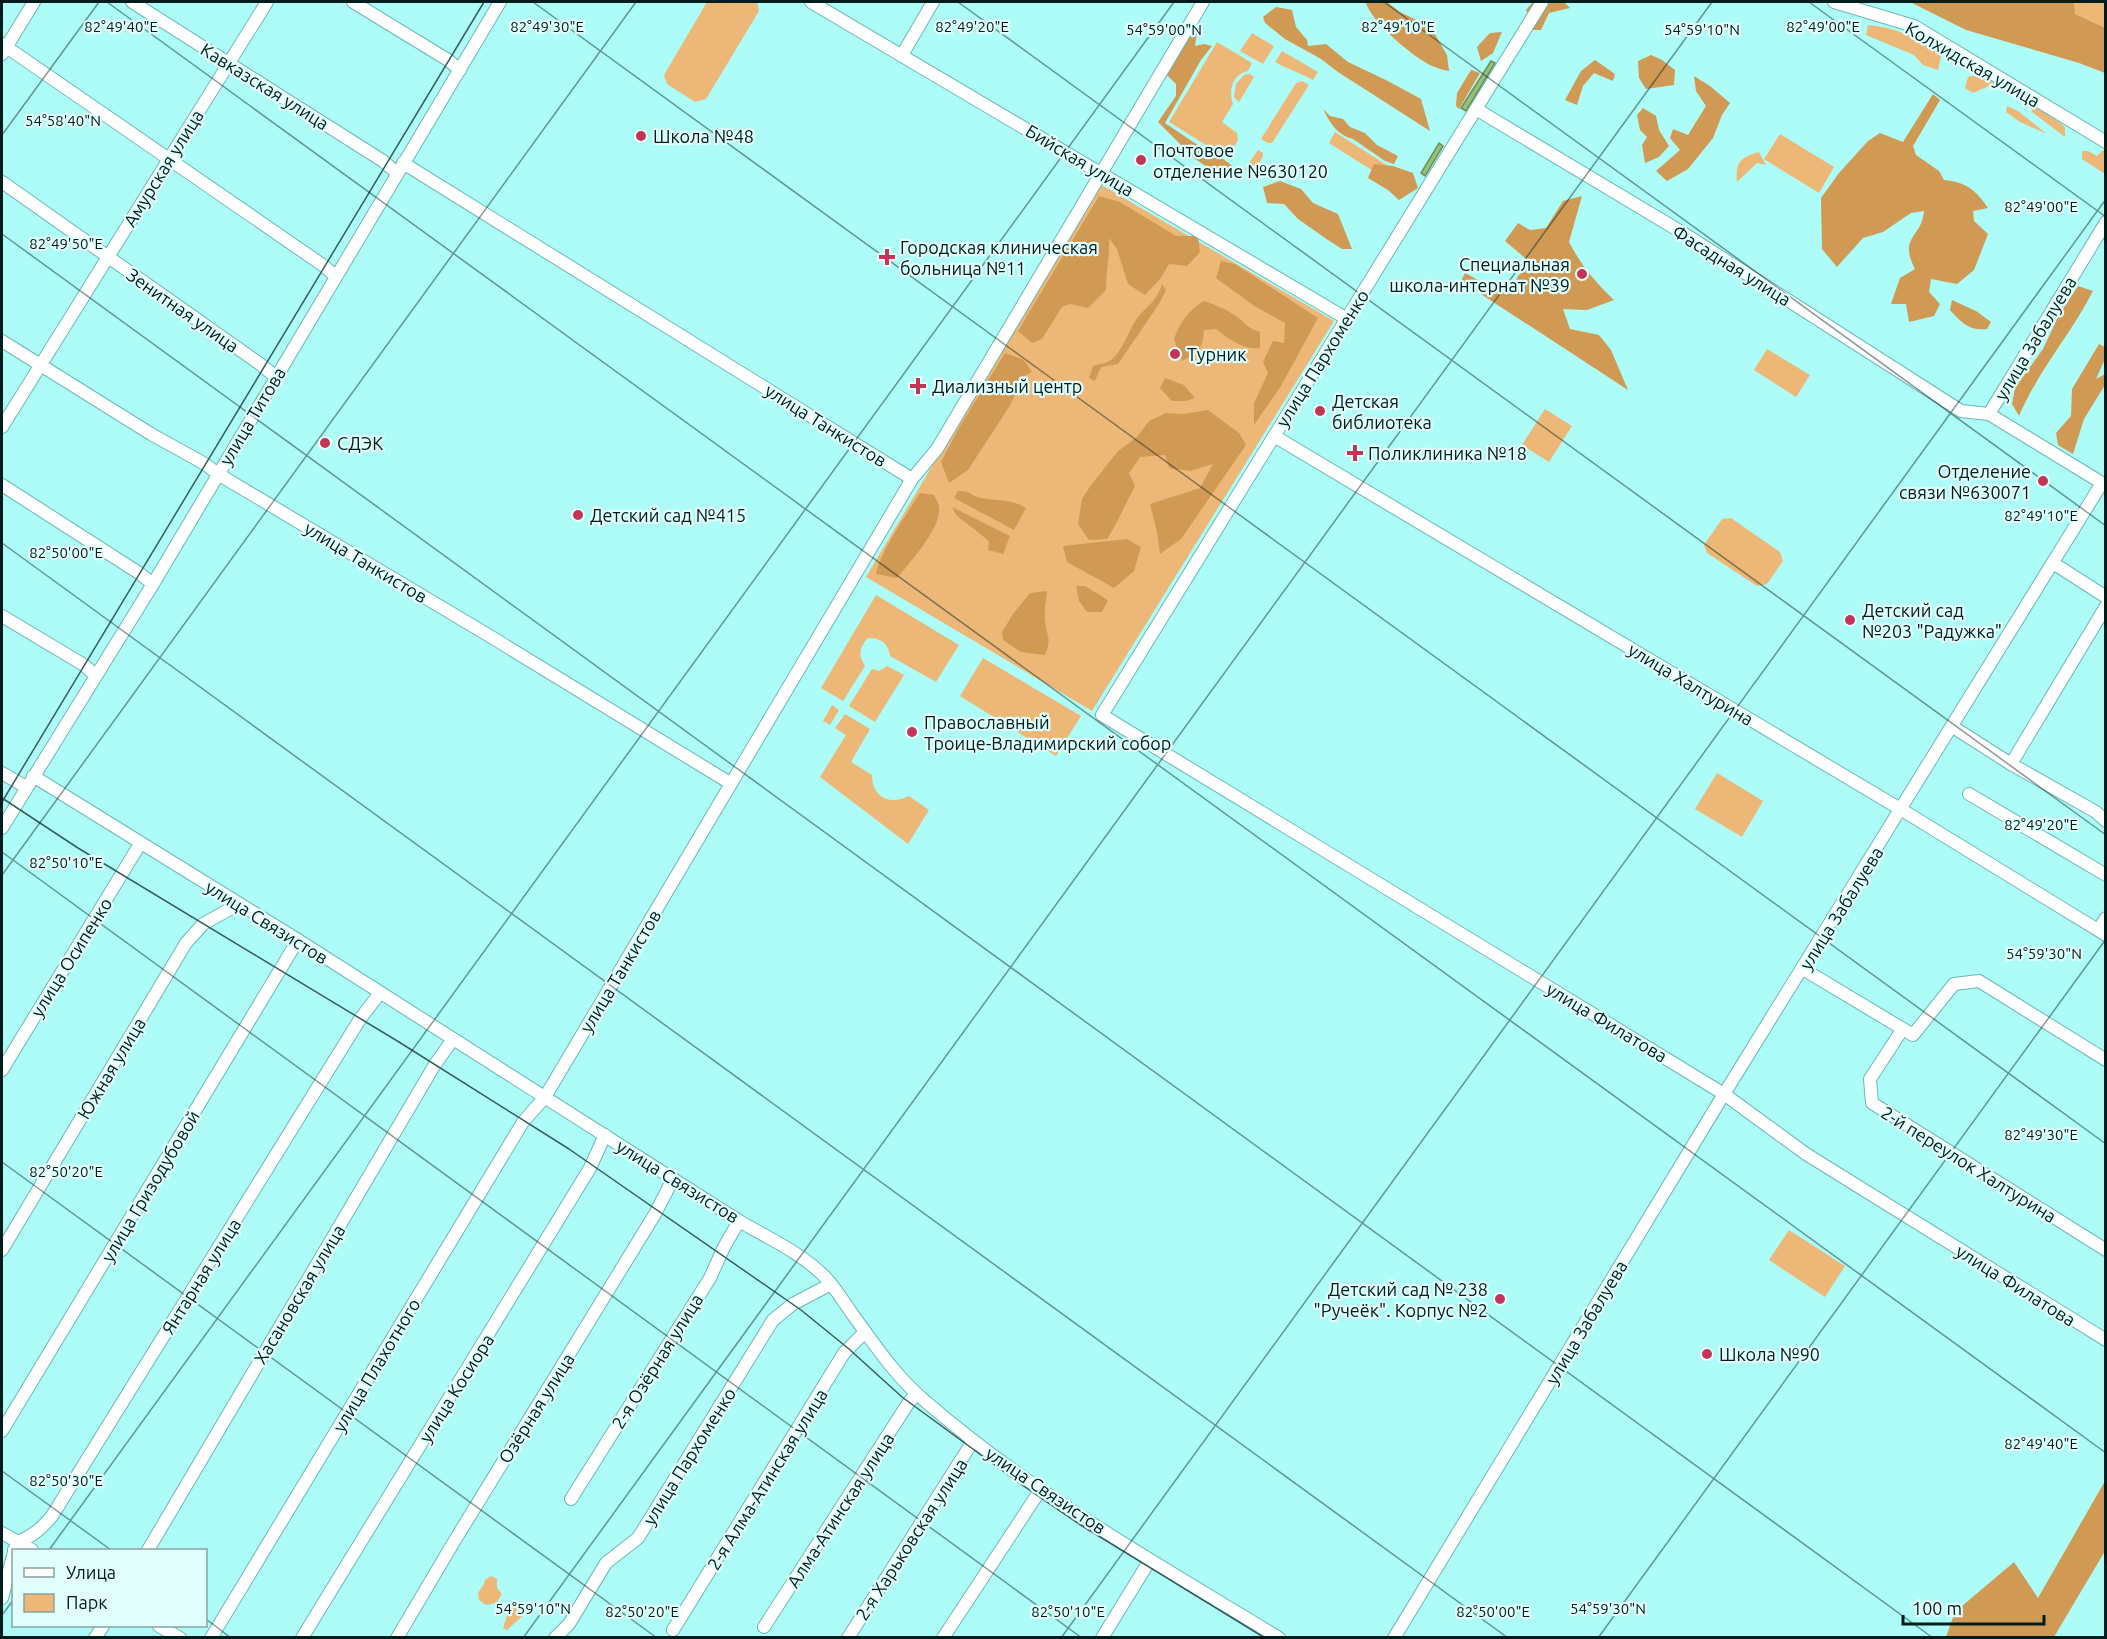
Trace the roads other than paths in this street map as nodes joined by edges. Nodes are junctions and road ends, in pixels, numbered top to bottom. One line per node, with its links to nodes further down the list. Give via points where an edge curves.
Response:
1 (34, 2): 12 (street)
2 (132, 2): 14 (street, Кавказская улица)
3 (267, 2): 14 (street, Амурская улица)
4 (353, 2): 15 (street)
5 (500, 2): 15 (street, улица Титова)
6 (811, 2): 11 (street, Бийская улица)
7 (933, 2): 13 (street)
8 (1203, 2): 20 (street, улица Танкистов)
9 (1542, 2): 16 (street, улица Пархоменко)
10 (1834, 2): 17 (street, Колхидская улица, via 1914,26)
11 (826, 5): 13 (street, Бийская улица)
12 (3, 48): 18 (street)
13 (902, 55): 20 (street, Бийская улица)
14 (228, 63): 18 (street, Амурская улица); 19 (street, Кавказская улица)
15 (460, 70): 19 (street, улица Титова)
16 (1476, 109): 25 (street, улица Пархоменко); 29 (street, Фасадная улица, via 1683,233 1961,411)
17 (2106, 142)
18 (168, 159): 23 (street, Амурская улица); 24 (street)
19 (400, 168): 24 (street, улица Титова); 33 (street, улица Танкистов)
20 (1101, 172): 25 (street, Бийская улица); 33 (street, улица Танкистов, via 937,449)
21 (2, 182): 23 (street, Зенитная улица)
22 (2106, 222): 29 (street, улица Забалуева)
23 (108, 257): 27 (street, Амурская улица); 28 (street, Зенитная улица)
24 (335, 276): 28 (street, улица Титова)
25 (1347, 319): 31 (street, улица Пархоменко)
26 (2, 341): 27 (street, улица Танкистов)
27 (40, 365): 30 (street, Амурская улица); 32 (street, улица Танкистов)
28 (276, 377): 32 (street, улица Титова)
29 (1989, 414): 35 (street, улица Забалуева, via 2102,483)
30 (2, 427)
31 (1274, 436): 40 (street, улица Пархоменко); 48 (street, улица Халтурина)
32 (218, 474): 36 (street, улица Титова); 45 (street, улица Танкистов)
33 (912, 479): 45 (street, улица Танкистов)
34 (2, 485): 36 (street)
35 (2053, 563): 37 (street); 41 (street, улица Забалуева)
36 (153, 584): 39 (street, улица Титова)
37 (2105, 598): 42 (street)
38 (2, 616): 39 (street)
39 (95, 675): 44 (street, улица Титова)
40 (1102, 715): 63 (street, улица Филатова)
41 (1953, 728): 42 (street); 48 (street, улица Забалуева)
42 (2011, 764): 49 (street)
43 (2, 774): 46 (street)
44 (33, 776): 46 (street, улица Титова); 51 (street, улица Связистов)
45 (730, 783): 64 (street, улица Танкистов)
46 (26, 788): 50 (street, улица Титова)
47 (1969, 794): 52 (street)
48 (1902, 810): 55 (street, улица Халтурина); 57 (street, улица Забалуева)
49 (2106, 821)
50 (2, 828)
51 (140, 844): 53 (street, улица Связистов); 62 (street, улица Осипенко)
52 (2106, 875)
53 (239, 904): 56 (street, улица Связистов); 68 (street, Южная улица, via 203,924 186,943)
54 (2106, 918): 55 (street)
55 (2102, 933)
56 (298, 940): 58 (street, улица Связистов); 74 (street, улица Гризодубовой)
57 (1803, 969): 59 (street); 63 (street, улица Забалуева)
58 (380, 993): 60 (street, улица Связистов); 79 (street, Янтарная улица, via 360,1019 52,1516)
59 (1902, 1030): 61 (street, via 1913,1035 1954,984 1979,981); 69 (street, 2-й переулок Халтурина, via 1870,1079 1872,1103)
60 (453, 1039): 64 (street, улица Связистов); 80 (street, Хасановская улица)
61 (2106, 1060)
62 (2, 1070)
63 (1724, 1094): 72 (street, улица Филатова, via 1806,1154); 96 (street, улица Забалуева)
64 (545, 1097): 65 (street, улица Связистов); 88 (street, улица Плахотного, via 523,1122)
65 (605, 1136): 66 (street, улица Связистов); 89 (street, улица Косиора, via 590,1168)
66 (673, 1179): 67 (street, улица Связистов); 90 (street, Озёрная улица, via 656,1214)
67 (739, 1221): 70 (street, улица Связистов, via 795,1254); 77 (street, 2-я Озёрная улица, via 710,1278)
68 (2, 1250)
69 (2106, 1250)
70 (831, 1284): 71 (street, улица Связистов); 91 (street, улица Пархоменко, via 793,1304 773,1320 638,1538 606,1563)
71 (865, 1332): 73 (street, улица Связистов); 86 (street, 2-я Алма-Атинская улица, via 844,1353)
72 (2106, 1340)
73 (916, 1394): 75 (street, улица Связистов); 85 (street, Алма-Атинская улица)
74 (2, 1431)
75 (974, 1441): 76 (street, улица Связистов); 92 (street, 2-я Харьковская улица)
76 (1041, 1489): 82 (street, улица Связистов); 93 (street)
77 (571, 1499)
78 (2, 1533): 79 (street)
79 (15, 1548)
80 (149, 1549)
81 (12, 1560): 83 (street)
82 (1150, 1560): 94 (street); 95 (street, улица Связистов)
83 (2, 1598)
84 (161, 1627): 87 (street)
85 (764, 1628)
86 (673, 1630)
87 (180, 1638)
88 (211, 1638)
89 (302, 1638)
90 (398, 1638)
91 (555, 1638)
92 (848, 1638)
93 (944, 1638)
94 (1102, 1638)
95 (1279, 1638)
96 (1394, 1638)

